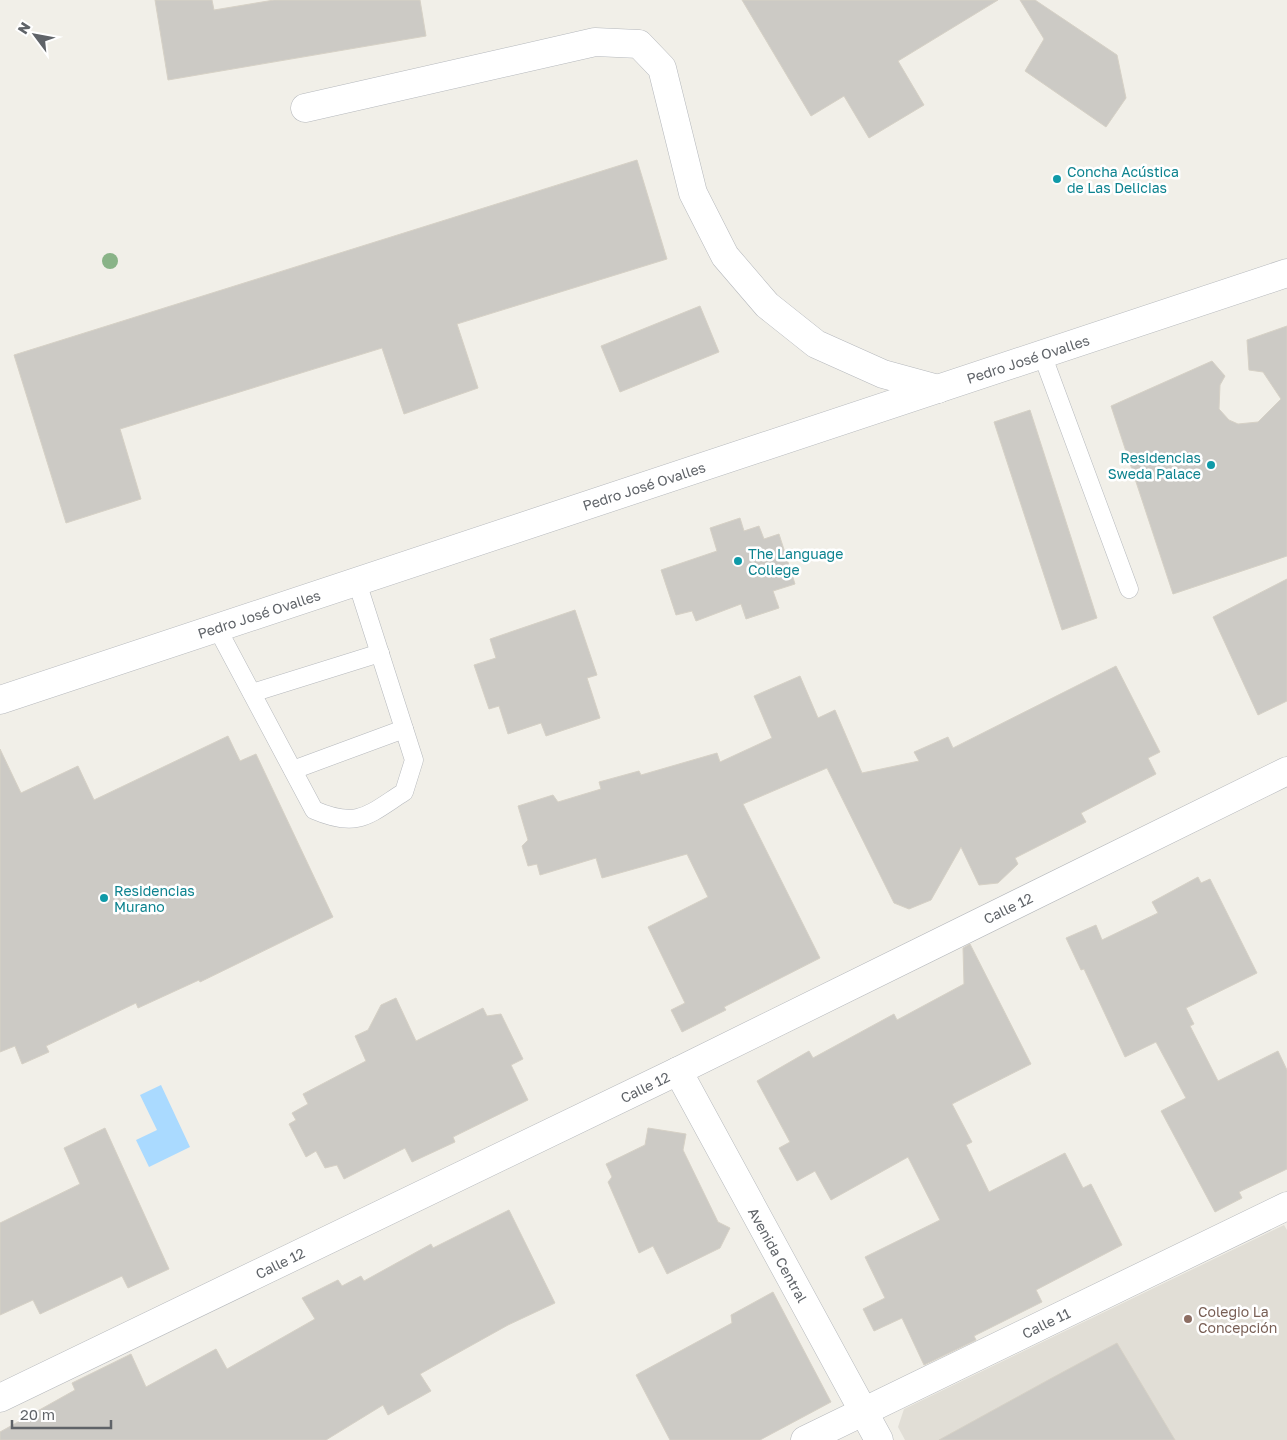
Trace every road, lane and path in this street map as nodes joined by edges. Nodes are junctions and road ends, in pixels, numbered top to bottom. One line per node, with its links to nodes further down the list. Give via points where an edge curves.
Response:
1 (305, 108): 4 (street, via 595,42 640,44 662,68 693,194 725,256 761,298 816,344 883,374)
2 (1287, 273): 3 (street, Pedro José Ovalles)
3 (1042, 354): 4 (street, Pedro José Ovalles); 6 (lane)
4 (938, 389): 5 (street, Pedro José Ovalles)
5 (357, 582): 7 (street, Pedro José Ovalles); 8 (lane)
6 (1129, 589)
7 (217, 628): 9 (lane); 10 (street, Pedro José Ovalles)
8 (380, 653): 9 (lane); 11 (lane)
9 (252, 693): 12 (lane)
10 (0, 700)
11 (404, 729): 12 (lane); 12 (lane, via 414,760 404,792 363,818 334,819 314,810)
12 (293, 770)
13 (1287, 771): 14 (street, Calle 12)
14 (678, 1071): 16 (street, Calle 12); 17 (street, Avenida Central)
15 (1287, 1206): 17 (street, Calle 11)
16 (0, 1398)
17 (864, 1412): 18 (street, Calle 11); 19 (street, Avenida Central)
18 (805, 1440)
19 (879, 1440)

